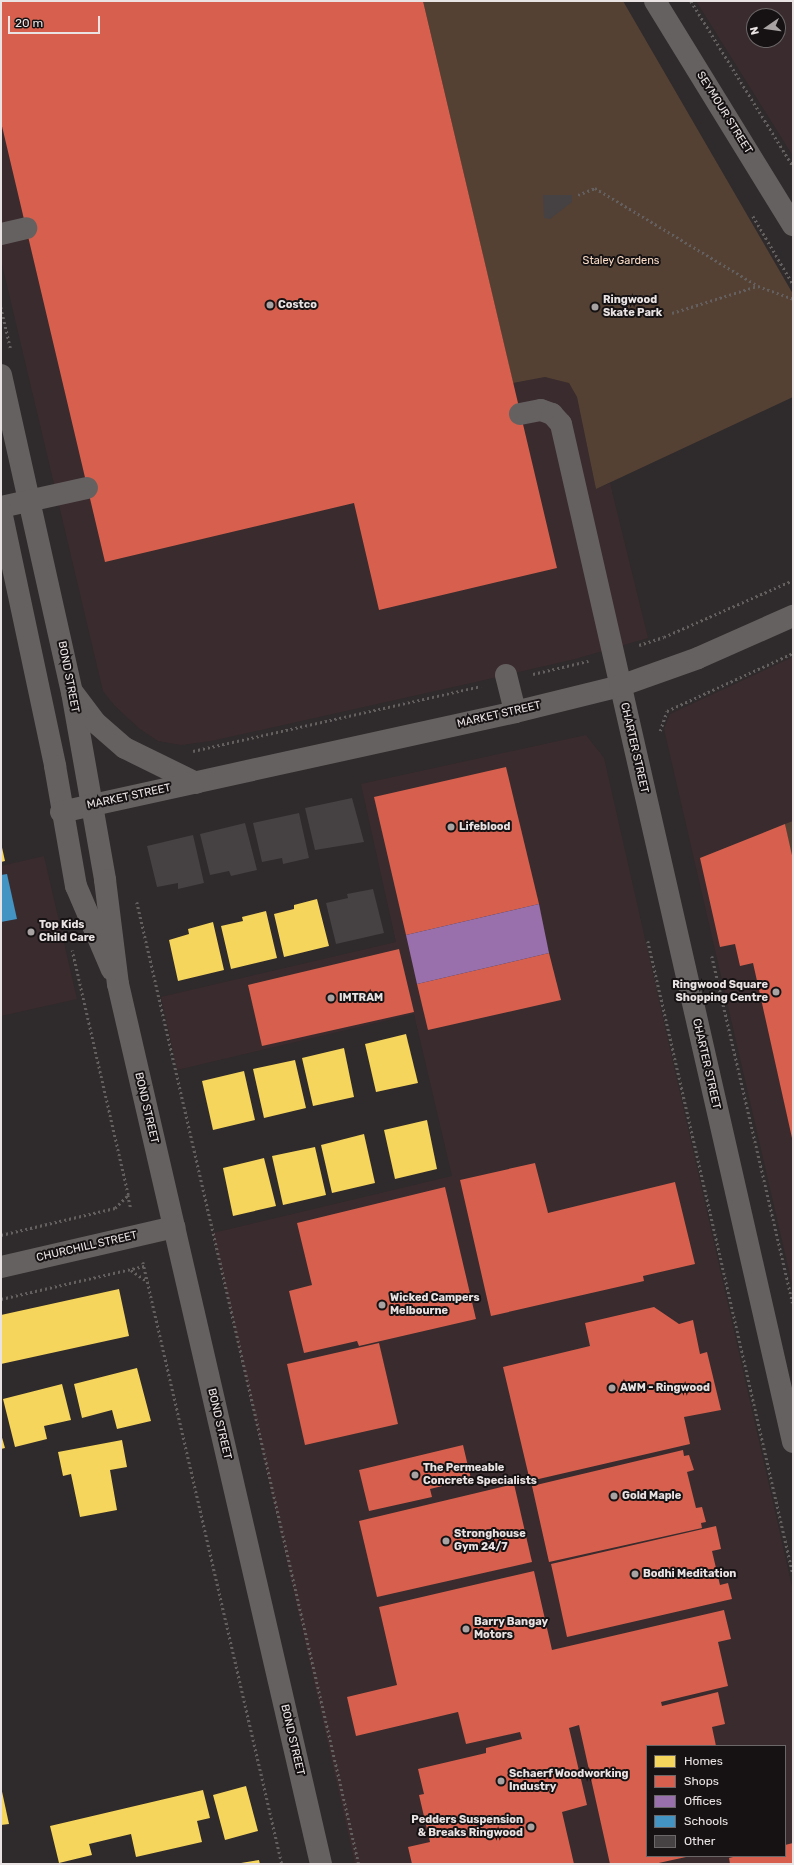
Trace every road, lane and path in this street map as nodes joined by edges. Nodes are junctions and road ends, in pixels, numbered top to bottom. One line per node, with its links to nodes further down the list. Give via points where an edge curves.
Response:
1 (655, 1): 5 (street, SEYMOUR STREET)
2 (691, 1): 3 (path)
3 (793, 166)
4 (578, 195): 8 (path, via 595,188)
5 (793, 225)
6 (26, 228): 7 (street)
7 (1, 234)
8 (758, 286): 9 (path); 10 (path)
9 (793, 299)
10 (672, 313)
11 (1, 375): 14 (street, BOND STREET)
12 (520, 414): 20 (street, CHARTER STREET, via 541,410 552,414 561,424)
13 (87, 488): 14 (street)
14 (30, 500): 15 (street); 23 (street, BOND STREET)
15 (1, 507)
16 (1, 511): 29 (street, BOND STREET, via 55,766)
17 (793, 580): 20 (path, via 664,637)
18 (793, 616): 22 (street, MARKET STREET, via 691,661)
19 (793, 653): 25 (path, via 668,711 660,729)
20 (613, 654): 21 (path); 22 (street, CHARTER STREET)
21 (507, 677): 24 (street); 26 (path)
22 (620, 686): 24 (street, MARKET STREET); 45 (street, CHARTER STREET)
23 (72, 692): 27 (street, MARKET STREET, via 96,723 125,748); 28 (street, BOND STREET)
24 (515, 712): 27 (street, MARKET STREET)
25 (662, 737)
26 (189, 751)
27 (196, 783): 28 (street, MARKET STREET)
28 (91, 805): 29 (street, MARKET STREET); 34 (street, BOND STREET, via 108,900)
29 (61, 812): 34 (street, BOND STREET, via 76,886)
30 (136, 897): 49 (path)
31 (648, 941): 46 (path)
32 (71, 948): 35 (path)
33 (711, 950): 44 (path)
34 (118, 984): 36 (street, BOND STREET)
35 (128, 1195): 37 (path, via 115,1208); 38 (path)
36 (174, 1227): 38 (street, CHURCHILL STREET); 48 (street, BOND STREET)
37 (1, 1235)
38 (137, 1236): 39 (path); 40 (street, CHURCHILL STREET)
39 (144, 1266): 41 (path); 42 (path)
40 (1, 1267)
41 (130, 1269): 42 (path); 43 (path)
42 (148, 1282): 47 (path)
43 (1, 1299)
44 (793, 1303)
45 (793, 1442)
46 (793, 1574)
47 (282, 1864)
48 (321, 1864)
49 (359, 1864)

